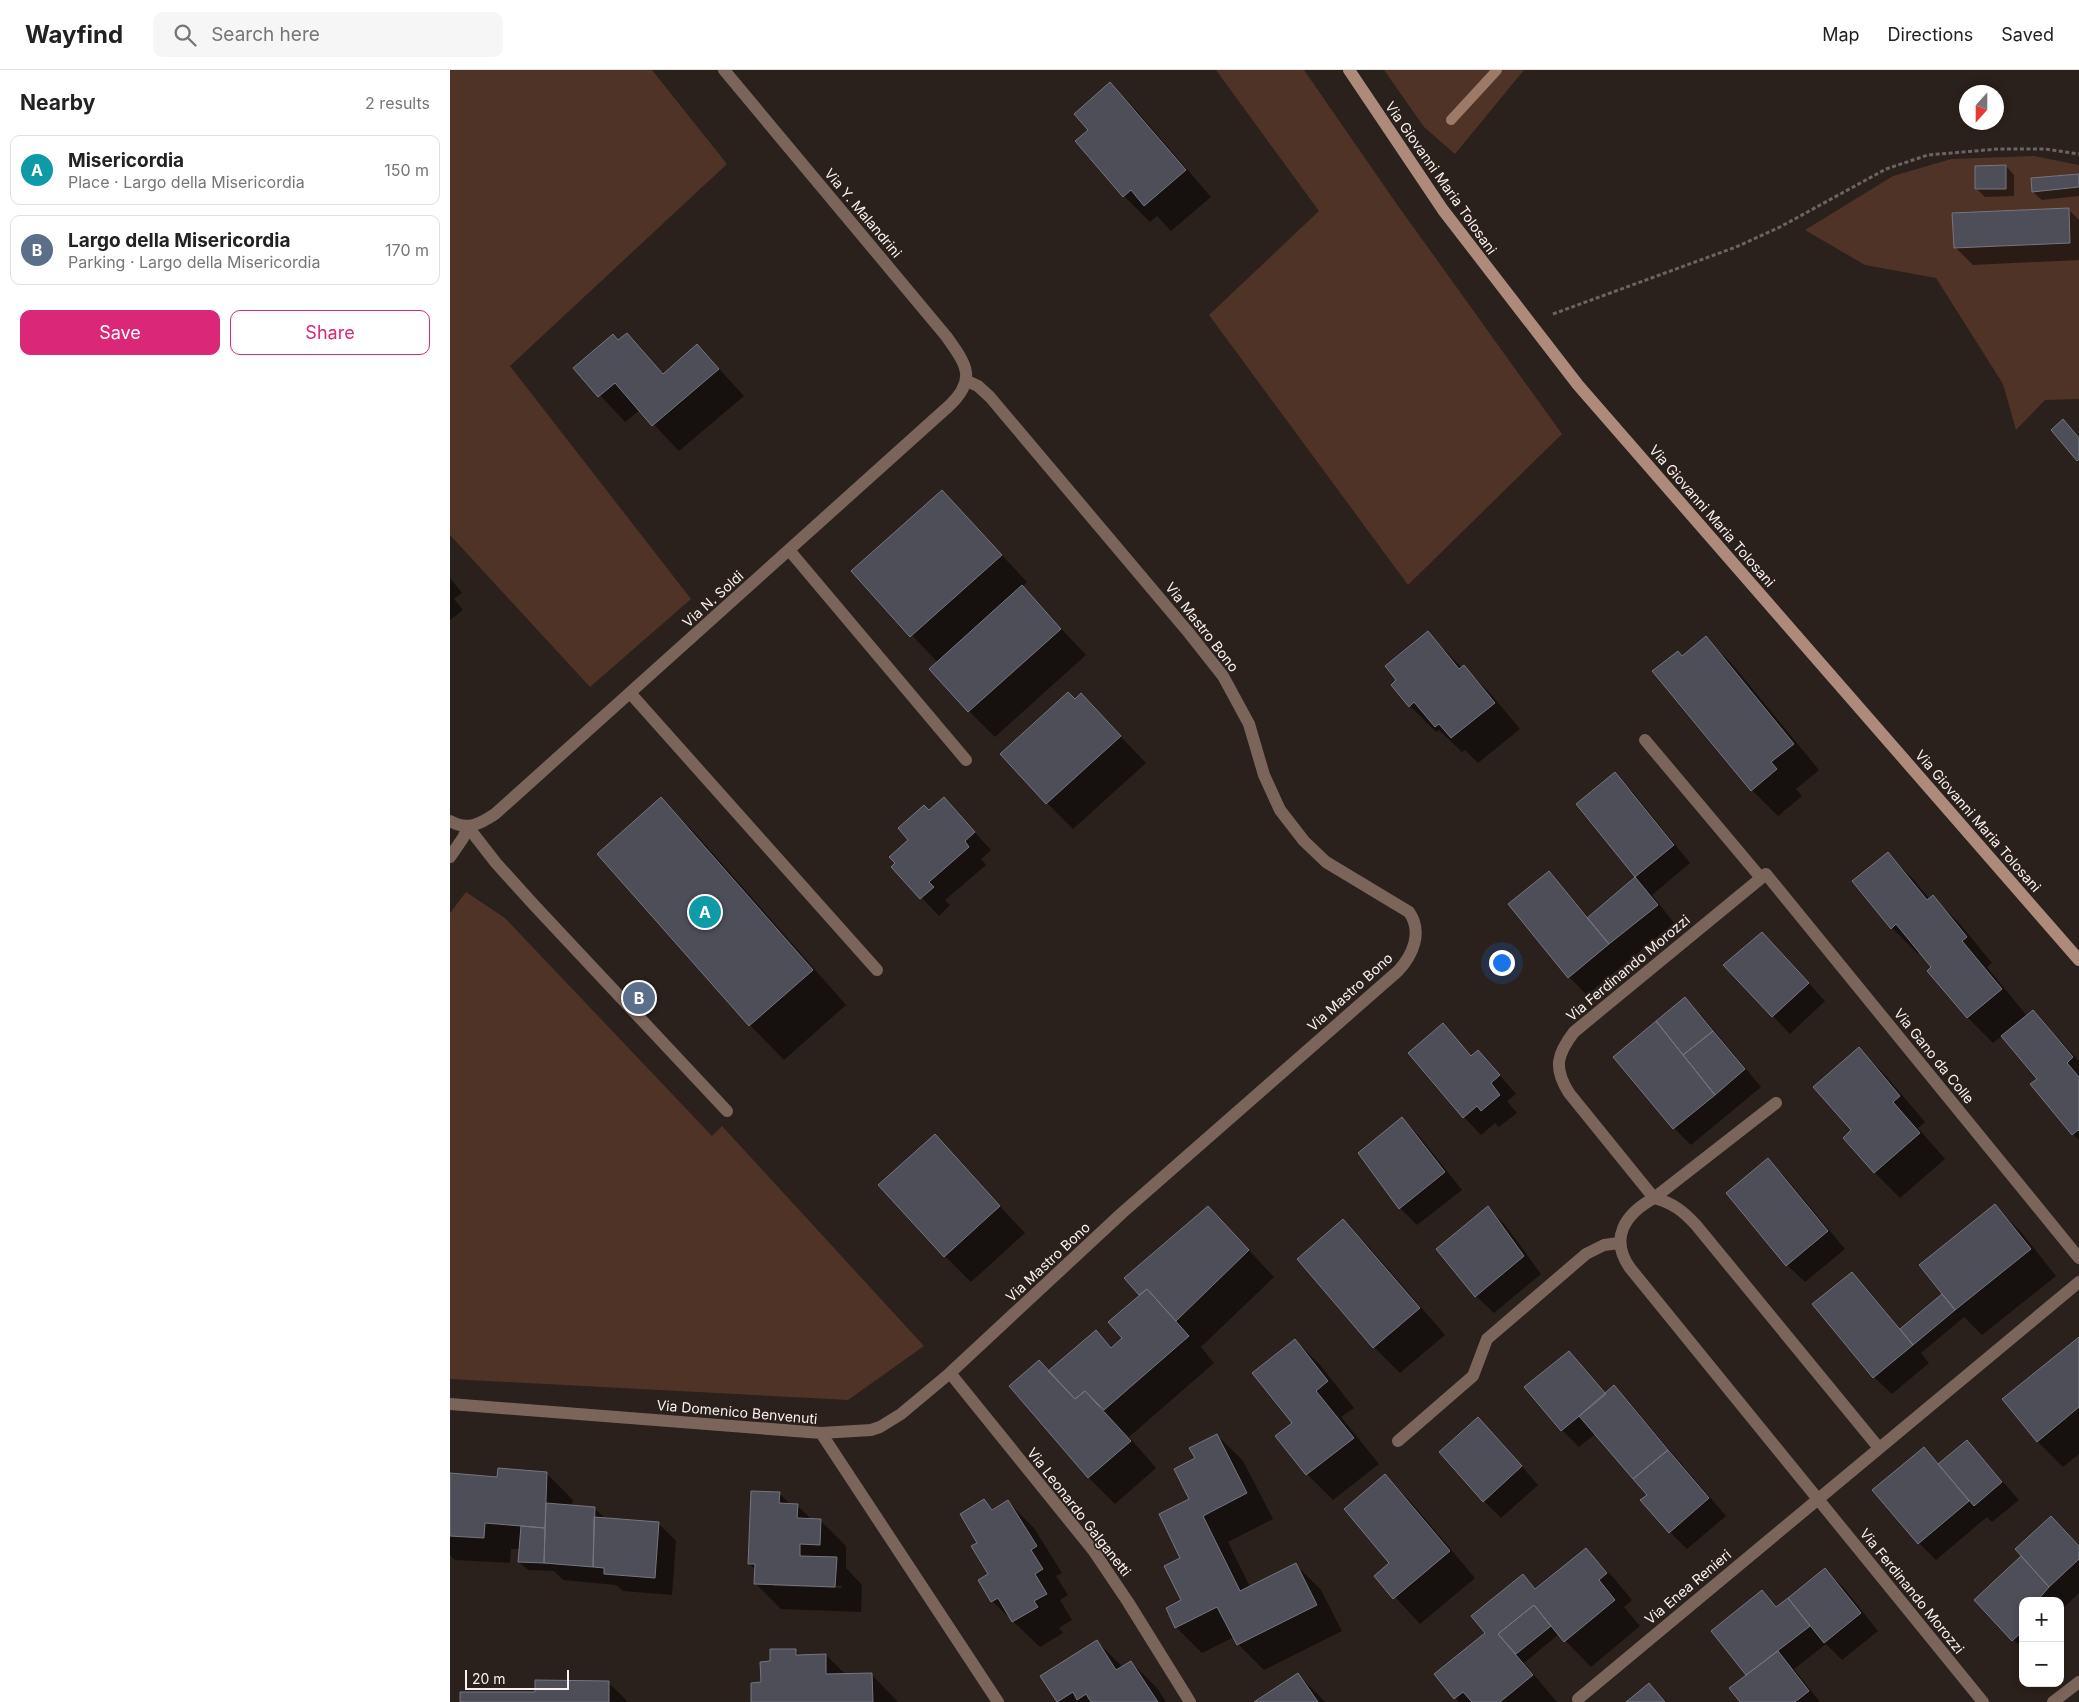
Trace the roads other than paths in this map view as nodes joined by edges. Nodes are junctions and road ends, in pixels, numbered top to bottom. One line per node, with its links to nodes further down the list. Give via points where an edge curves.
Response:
1 (724, 70): 3 (street, Via Y. Malandrini, via 946,336 964,366)
2 (1349, 70): 12 (street, Via Giovanni Maria Tolosani, via 1442,210 1578,385)
3 (967, 381): 4 (street, Via N. Soldi, via 950,404); 20 (street, Via Mastro Bono, via 984,390 1223,676 1249,724 1264,775 1291,826 1326,862 1409,912 1416,926 1416,936 1411,955 1398,971 1122,1213)
4 (789, 550): 5 (street, Via N. Soldi); 7 (street)
5 (631, 694): 9 (street, Via N. Soldi, via 495,814); 13 (street)
6 (1645, 740): 11 (street, Via Gano da Colle)
7 (966, 760)
8 (450, 821): 9 (street)
9 (468, 827): 10 (street); 15 (street, via 534,906)
10 (450, 857)
11 (1764, 876): 16 (street, Via Ferdinando Morozzi, via 1574,1032 1559,1057 1559,1076 1569,1093); 18 (street, Via Gano da Colle)
12 (2079, 960)
13 (877, 970)
14 (1776, 1103): 16 (street)
15 (727, 1111)
16 (1654, 1198): 17 (street, via 1631,1215); 24 (street, via 1675,1205 1696,1225)
17 (1619, 1243): 23 (street, via 1596,1248 1586,1254 1486,1339 1473,1376); 25 (street, Via Ferdinando Morozzi, via 1621,1254 1630,1268)
18 (2079, 1258)
19 (2079, 1282): 24 (street)
20 (950, 1373): 22 (street, Via Mastro Bono, via 880,1428); 29 (street, Via Leonardo Galganetti, via 1093,1550)
21 (450, 1404): 22 (street, Via Domenico Benvenuti)
22 (821, 1433): 28 (street, Via Domenico Benvenuti)
23 (1398, 1441)
24 (1879, 1448): 25 (street, Via Enea Renieri)
25 (1818, 1499): 27 (street, Via Enea Renieri); 30 (street, Via Ferdinando Morozzi)
26 (2079, 1682): 31 (street)
27 (1578, 1699)
28 (998, 1702)
29 (1190, 1702)
30 (1982, 1702)
31 (2053, 1702)

